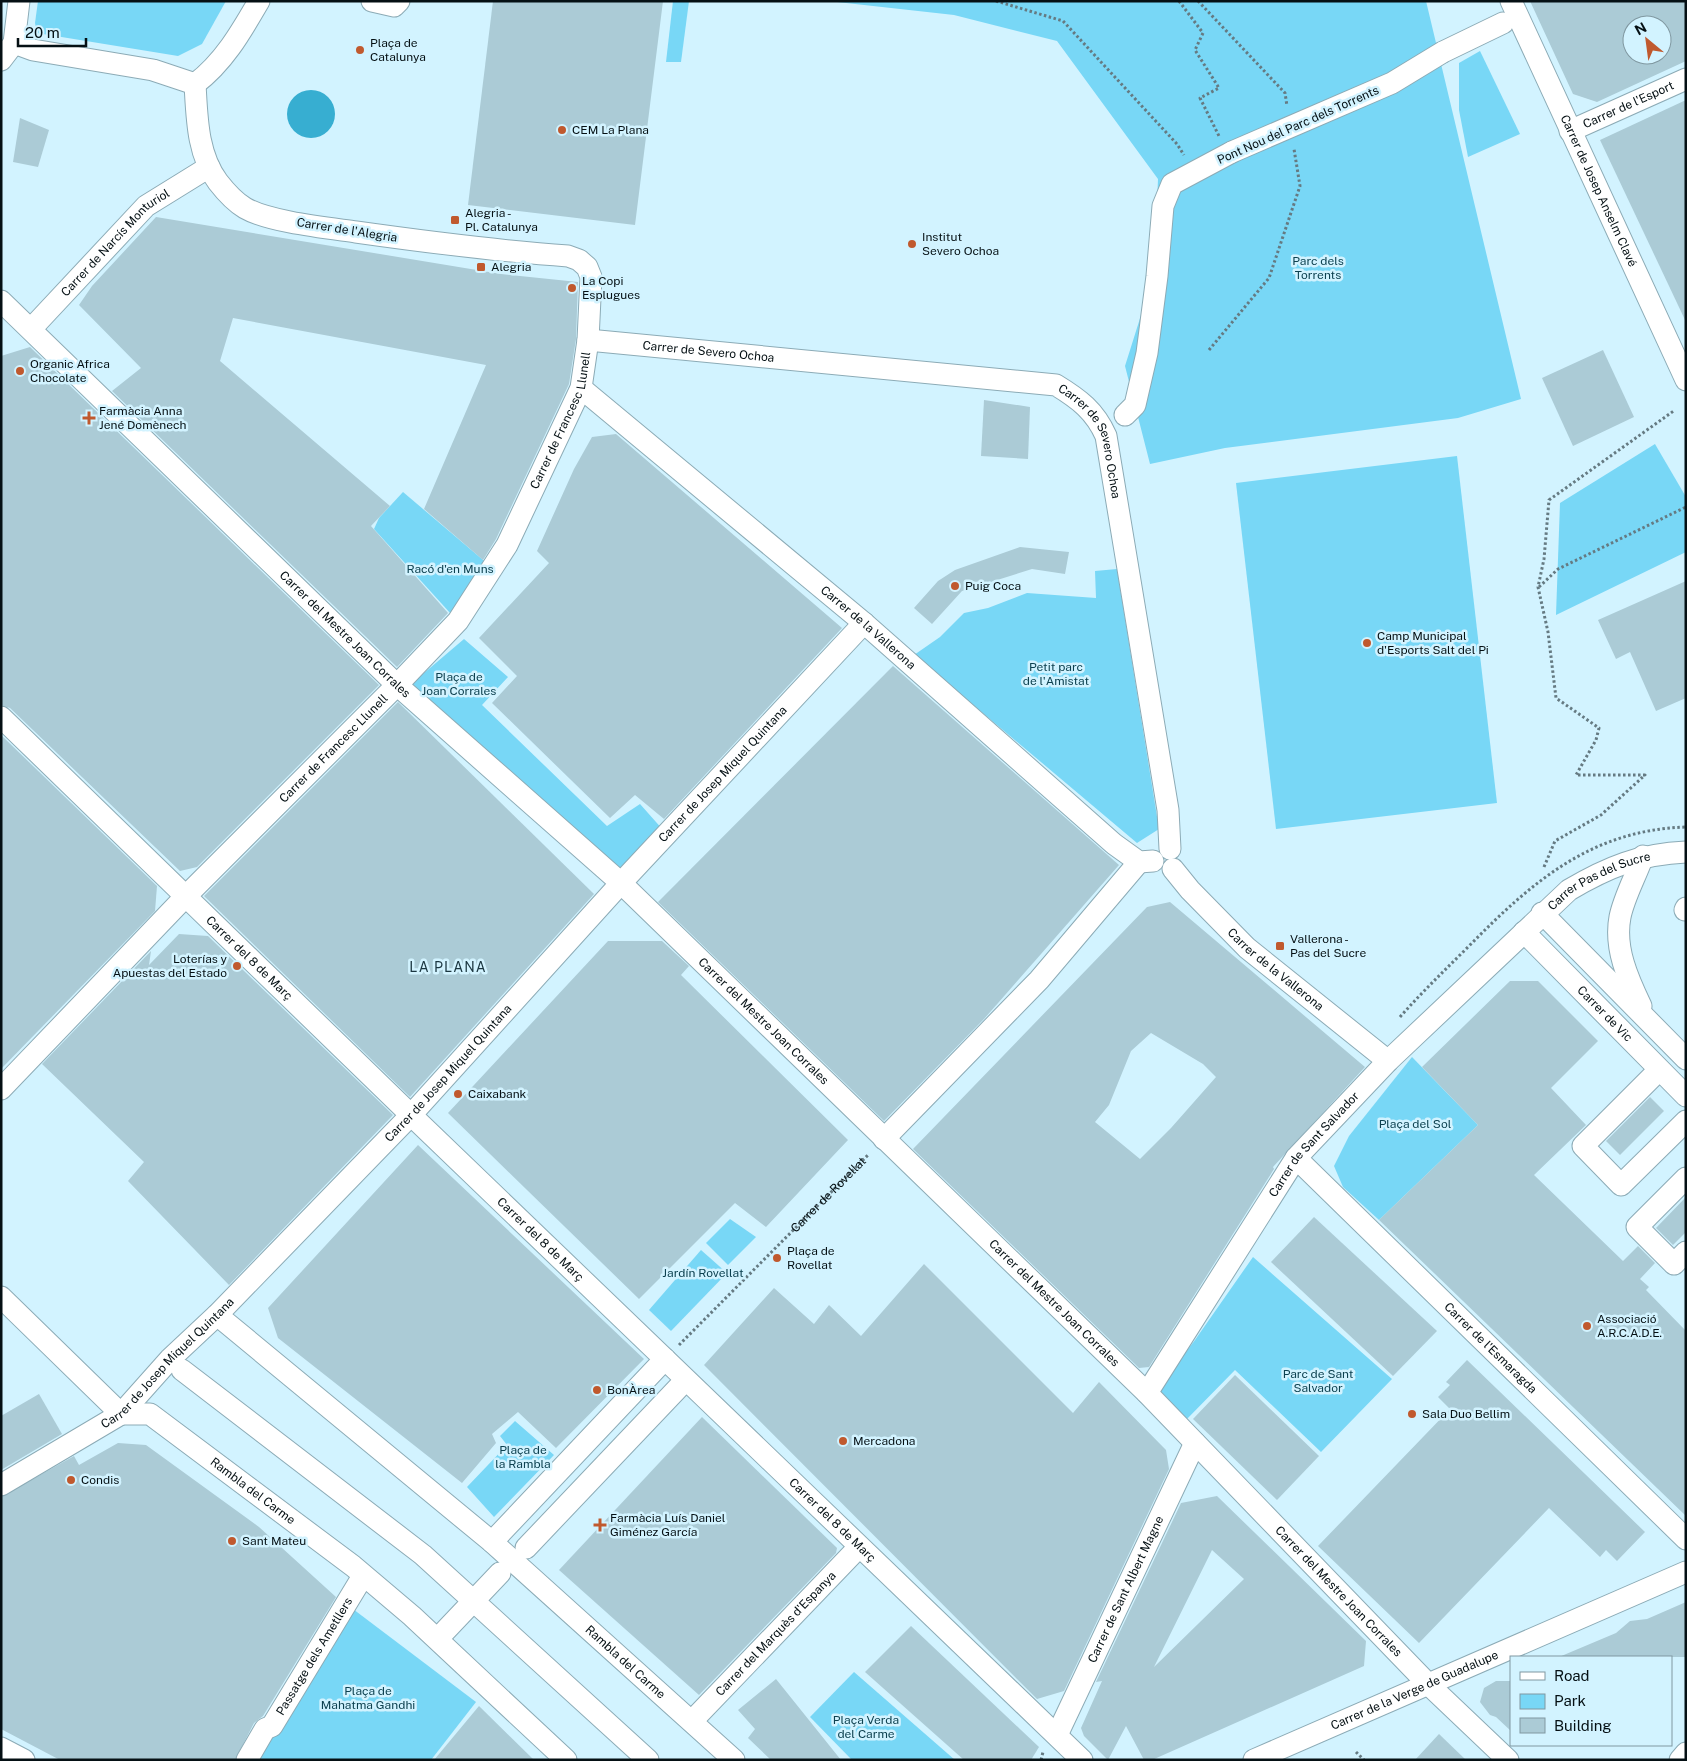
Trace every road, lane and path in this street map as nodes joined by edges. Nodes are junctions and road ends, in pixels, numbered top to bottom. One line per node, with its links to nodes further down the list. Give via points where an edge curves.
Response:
1 (19, 1): 10 (street)
2 (259, 1): 13 (street, via 221,61)
3 (372, 1): 4 (street, via 394,6)
4 (399, 1)
5 (996, 1): 19 (path, via 1063,21 1178,144)
6 (1179, 1): 15 (path, via 1203,33 1195,50 1219,88 1200,98)
7 (1198, 1): 14 (path, via 1285,93)
8 (1511, 1): 16 (street, Carrer de Josep Anselm Clavé)
9 (1503, 24): 19 (street, Pont Nou del Parc dels Torrents, bridge, via 1442,52 1392,83 1232,152)
10 (14, 43): 11 (street); 13 (street, via 32,50 153,70)
11 (1, 60)
12 (1686, 79): 16 (street, Carrer de l'Esport)
13 (195, 84): 18 (street, Carrer de l'Alegria, via 201,146)
14 (1288, 112)
15 (1217, 131)
16 (1570, 132): 25 (street, Carrer de Josep Anselm Clavé)
17 (1293, 139): 24 (path, via 1300,186 1269,278)
18 (209, 167): 20 (street, Carrer de l'Alegria, via 230,196 246,208 268,216 318,227 485,250 568,256); 22 (street, Carrer de Narcís Monturiol, via 146,206)
19 (1194, 173): 28 (street, Pont Nou del Parc dels Torrents, via 1172,184 1163,206 1147,353 1135,405)
20 (587, 267): 23 (street, Carrer de Francesc Llunell, via 591,277)
21 (1, 301): 22 (street, Carrer del Mestre Joan Corrales)
22 (30, 329): 32 (street, Carrer del Mestre Joan Corrales)
23 (588, 340): 26 (street, Carrer de Francesc Llunell); 36 (street, Carrer de Severo Ochoa, via 1056,385 1082,401 1099,420 1106,436 1168,810)
24 (1209, 350)
25 (1685, 377)
26 (581, 388): 31 (street, Carrer de la Vallerona); 32 (street, Carrer de Francesc Llunell, via 507,546 458,621)
27 (1675, 410): 30 (path, via 1548,500 1544,559)
28 (1125, 415)
29 (1686, 507): 30 (path, via 1558,569)
30 (1538, 587): 38 (path, via 1548,632 1556,698 1599,728 1596,740 1576,775 1645,775 1601,816 1555,841)
31 (864, 623): 37 (street, Carrer de la Vallerona, via 1106,837); 39 (street, Carrer de Josep Miquel Quintana)
32 (398, 685): 39 (street, Carrer del Mestre Joan Corrales); 40 (street, Carrer de Francesc Llunell)
33 (1, 717): 40 (street, Carrer del 8 de Març)
34 (1686, 852): 35 (street, Carrer Pas del Sucre)
35 (1643, 856): 41 (street, Carrer Pas del Sucre, via 1594,875); 43 (street, Carrer de Vic, via 1620,918 1620,942 1625,971)
36 (1172, 859): 37 (street, Carrer de la Vallerona, via 1162,871); 45 (street, Carrer de la Vallerona, via 1190,890 1247,948)
37 (1146, 862): 51 (street, via 1039,980)
38 (1544, 867)
39 (621, 883): 49 (street, Carrer de Josep Miquel Quintana); 51 (street, Carrer del Mestre Joan Corrales)
40 (185, 897): 47 (street, Carrer de Francesc Llunell); 49 (street, Carrer del 8 de Març)
41 (1542, 914): 42 (street, Carrer Pas del Sucre); 43 (street, Carrer de Vic)
42 (1524, 932): 45 (street, Carrer de Sant Salvador); 46 (street, Carrer de Vic)
43 (1647, 1020): 44 (street, Carrer de Vic)
44 (1686, 1059)
45 (1388, 1061): 52 (street, Carrer de Sant Salvador)
46 (1660, 1070): 48 (street, Carrer de Vic); 50 (street, via 1583,1146 1621,1185)
47 (1, 1089)
48 (1686, 1096)
49 (411, 1115): 56 (street, Carrer de Josep Miquel Quintana); 57 (street, Carrer del 8 de Març)
50 (1686, 1121)
51 (884, 1139): 57 (path, Carrer de Rovellat); 60 (street, Carrer del Mestre Joan Corrales)
52 (1296, 1158): 60 (street, Carrer de Sant Salvador); 64 (street, Carrer de l'Esmaragda)
53 (1686, 1178): 54 (street, via 1637,1227 1674,1264)
54 (1686, 1252)
55 (1, 1297): 61 (street)
56 (217, 1316): 61 (street, Carrer de Josep Miquel Quintana, via 170,1359); 65 (street, Rambla del Carme)
57 (665, 1359): 65 (street); 66 (street, Carrer del 8 de Març)
58 (182, 1370): 71 (street, via 423,1555)
59 (679, 1387): 67 (street)
60 (1147, 1393): 62 (street, Carrer del Mestre Joan Corrales)
61 (121, 1414): 63 (street, Carrer de Josep Miquel Quintana); 70 (street, Rambla del Carme, via 150,1414)
62 (1195, 1443): 73 (street, Carrer del Mestre Joan Corrales); 75 (street, Carrer de Sant Albert Magne)
63 (1, 1484)
64 (1686, 1538)
65 (492, 1542): 74 (street, Rambla del Carme)
66 (859, 1547): 74 (street, Carrer del Marquès d'Espanya); 75 (street, Carrer del 8 de Març)
67 (526, 1548)
68 (1686, 1572): 73 (street, Carrer de la Verge de Guadalupe)
69 (500, 1573): 71 (street)
70 (363, 1576): 80 (street, Passatge dels Ametllers, via 272,1726 265,1729); 81 (street, Rambla del Carme, via 412,1616)
71 (473, 1601): 72 (street); 82 (street)
72 (444, 1632)
73 (1428, 1684): 85 (street, Carrer de la Verge de Guadalupe); 87 (street, Carrer del Mestre Joan Corrales)
74 (692, 1721): 83 (street, Rambla del Carme)
75 (1057, 1735): 84 (street, Carrer del 8 de Març)
76 (1, 1748): 79 (street)
77 (1356, 1752): 86 (path)
78 (1686, 1753): 88 (street)
79 (24, 1760)
80 (247, 1760)
81 (566, 1760)
82 (648, 1760)
83 (734, 1760)
84 (1082, 1760)
85 (1254, 1760)
86 (1364, 1760)
87 (1508, 1760)
88 (1680, 1760)

